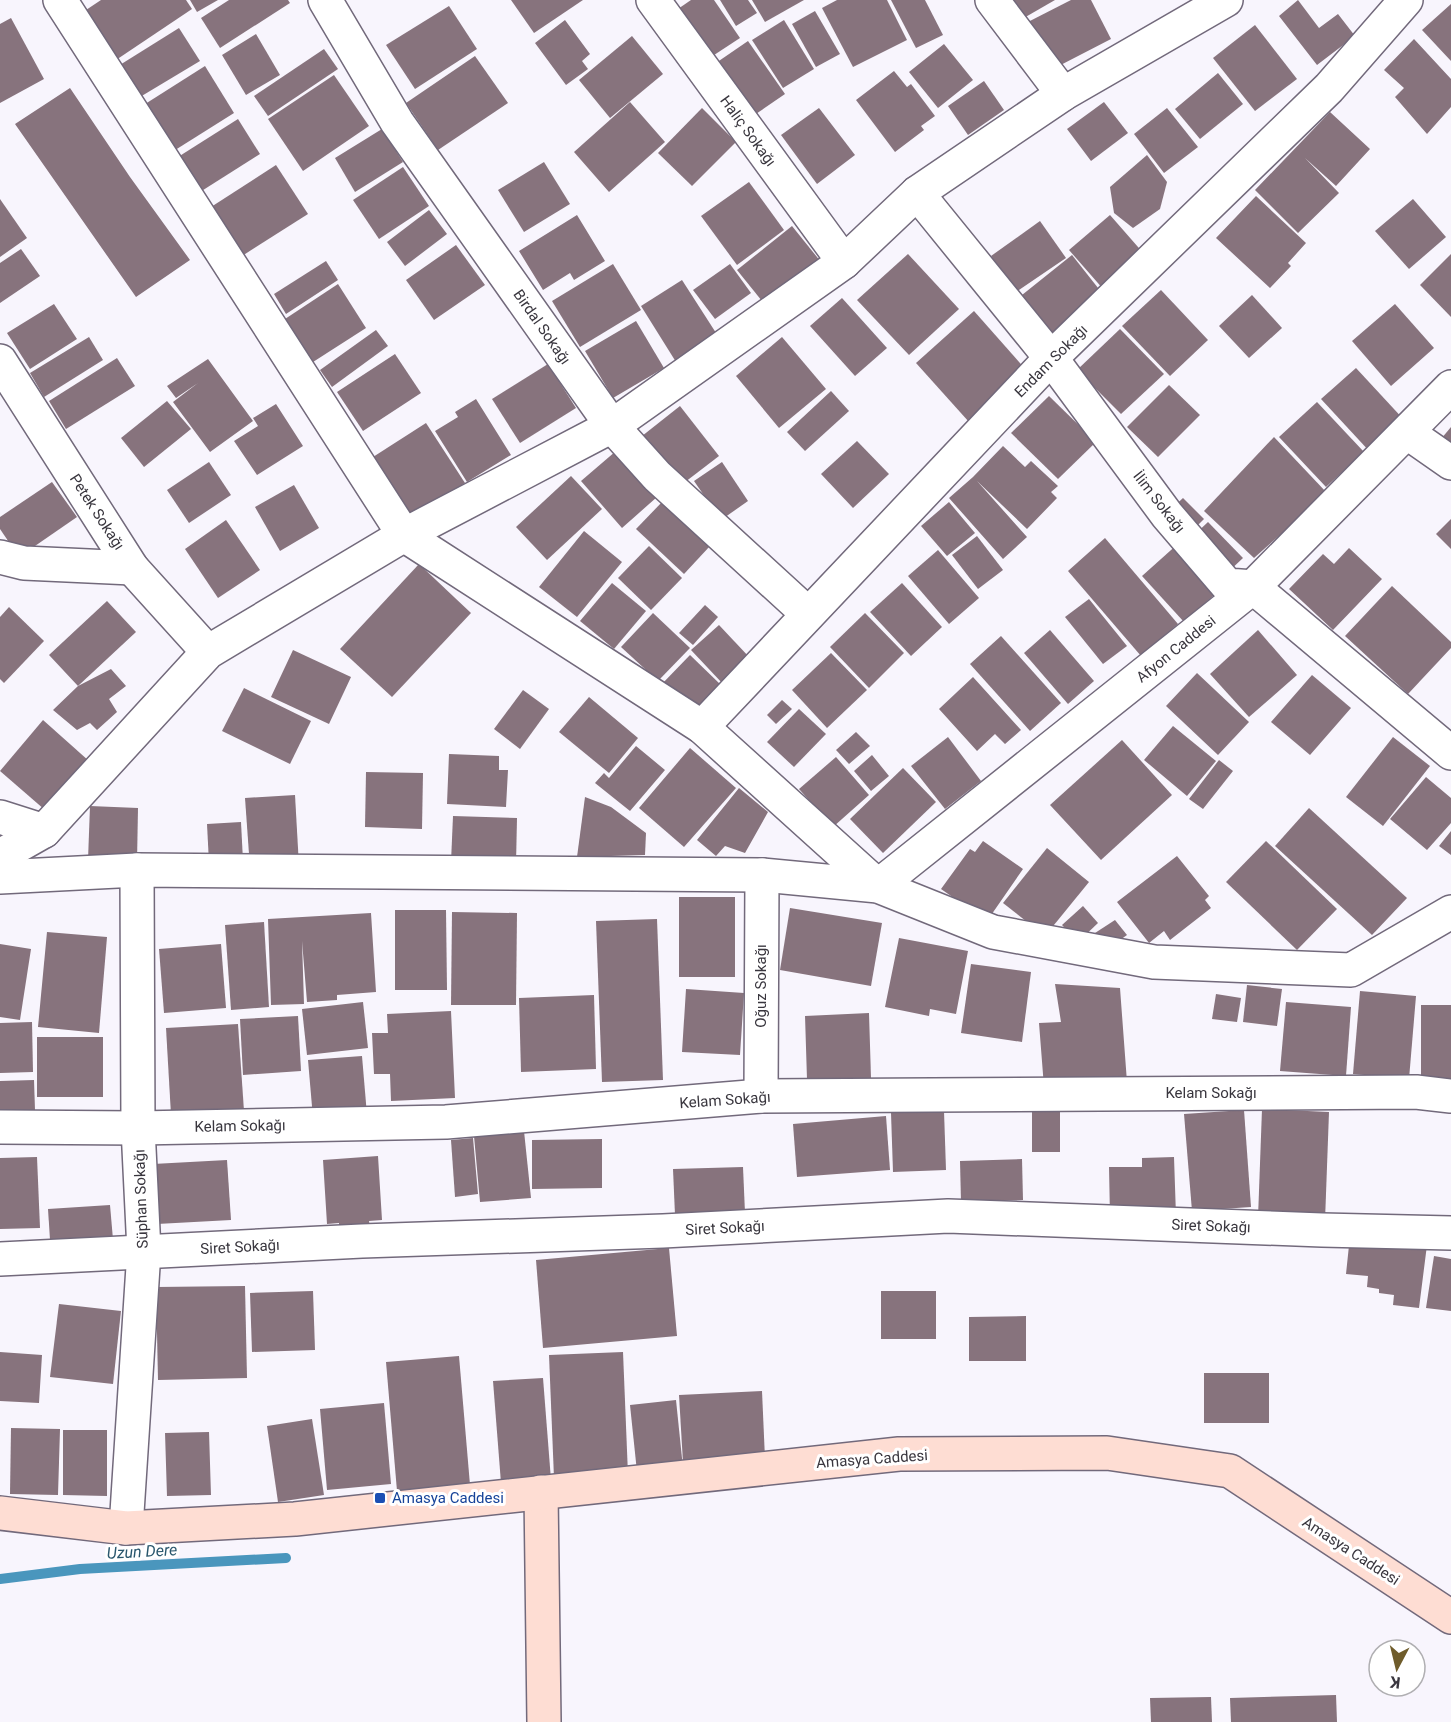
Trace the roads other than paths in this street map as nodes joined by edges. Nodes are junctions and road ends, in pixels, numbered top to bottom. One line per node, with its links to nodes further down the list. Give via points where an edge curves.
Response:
1 (60, 0): 16 (street)
2 (325, 0): 13 (street, Birdal Sokağı, via 397,122)
3 (653, 0): 9 (street, Haliç Sokağı)
4 (992, 0): 7 (street)
5 (1226, 0): 7 (street)
6 (1406, 0): 10 (street, Endam Sokağı, via 1329,88)
7 (1063, 94): 8 (street)
8 (917, 193): 9 (street); 10 (street, İlim Sokağı)
9 (844, 262): 13 (street)
10 (1051, 358): 19 (street, İlim Sokağı, via 1167,515 1227,585); 20 (street, Endam Sokağı)
11 (0, 361): 18 (street, Petek Sokağı)
12 (1451, 387): 14 (street, Afyon Caddesi)
13 (612, 426): 16 (street); 20 (street, Birdal Sokağı, via 657,476)
14 (1408, 433): 15 (street); 19 (street, Afyon Caddesi)
15 (1451, 463)
16 (404, 535): 21 (street); 22 (street)
17 (0, 557): 18 (street, via 24,563)
18 (132, 568): 21 (street, Petek Sokağı)
19 (1253, 587): 23 (street); 30 (street, Afyon Caddesi)
20 (808, 615): 22 (street, Endam Sokağı)
21 (208, 652): 25 (street)
22 (702, 727): 30 (street)
23 (1451, 753)
24 (0, 817): 25 (street)
25 (44, 831): 26 (street)
26 (0, 856)
27 (137, 870): 28 (street); 29 (street); 35 (street, Süphan Sokağı)
28 (762, 875): 30 (street); 32 (street, Oğuz Sokağı)
29 (0, 877)
30 (878, 886): 31 (street, via 993,932 1154,962 1351,970)
31 (1451, 912)
32 (761, 1096): 33 (street, Kelam Sokağı, via 1416,1092); 35 (street, Kelam Sokağı, via 446,1122)
33 (1451, 1096)
34 (0, 1127): 35 (street, Kelam Sokağı)
35 (138, 1128): 37 (street, Süphan Sokağı)
36 (1451, 1233): 37 (street, Siret Sokağı, via 948,1216)
37 (144, 1251): 38 (street, Siret Sokağı); 41 (street, Süphan Sokağı)
38 (0, 1259)
39 (541, 1492): 41 (street, Amasya Caddesi, via 296,1519); 42 (street, Amasya Caddesi, via 899,1454 1107,1453 1230,1471); 43 (street)
40 (0, 1514): 41 (street, Amasya Caddesi)
41 (126, 1528)
42 (1451, 1617)
43 (544, 1722)

